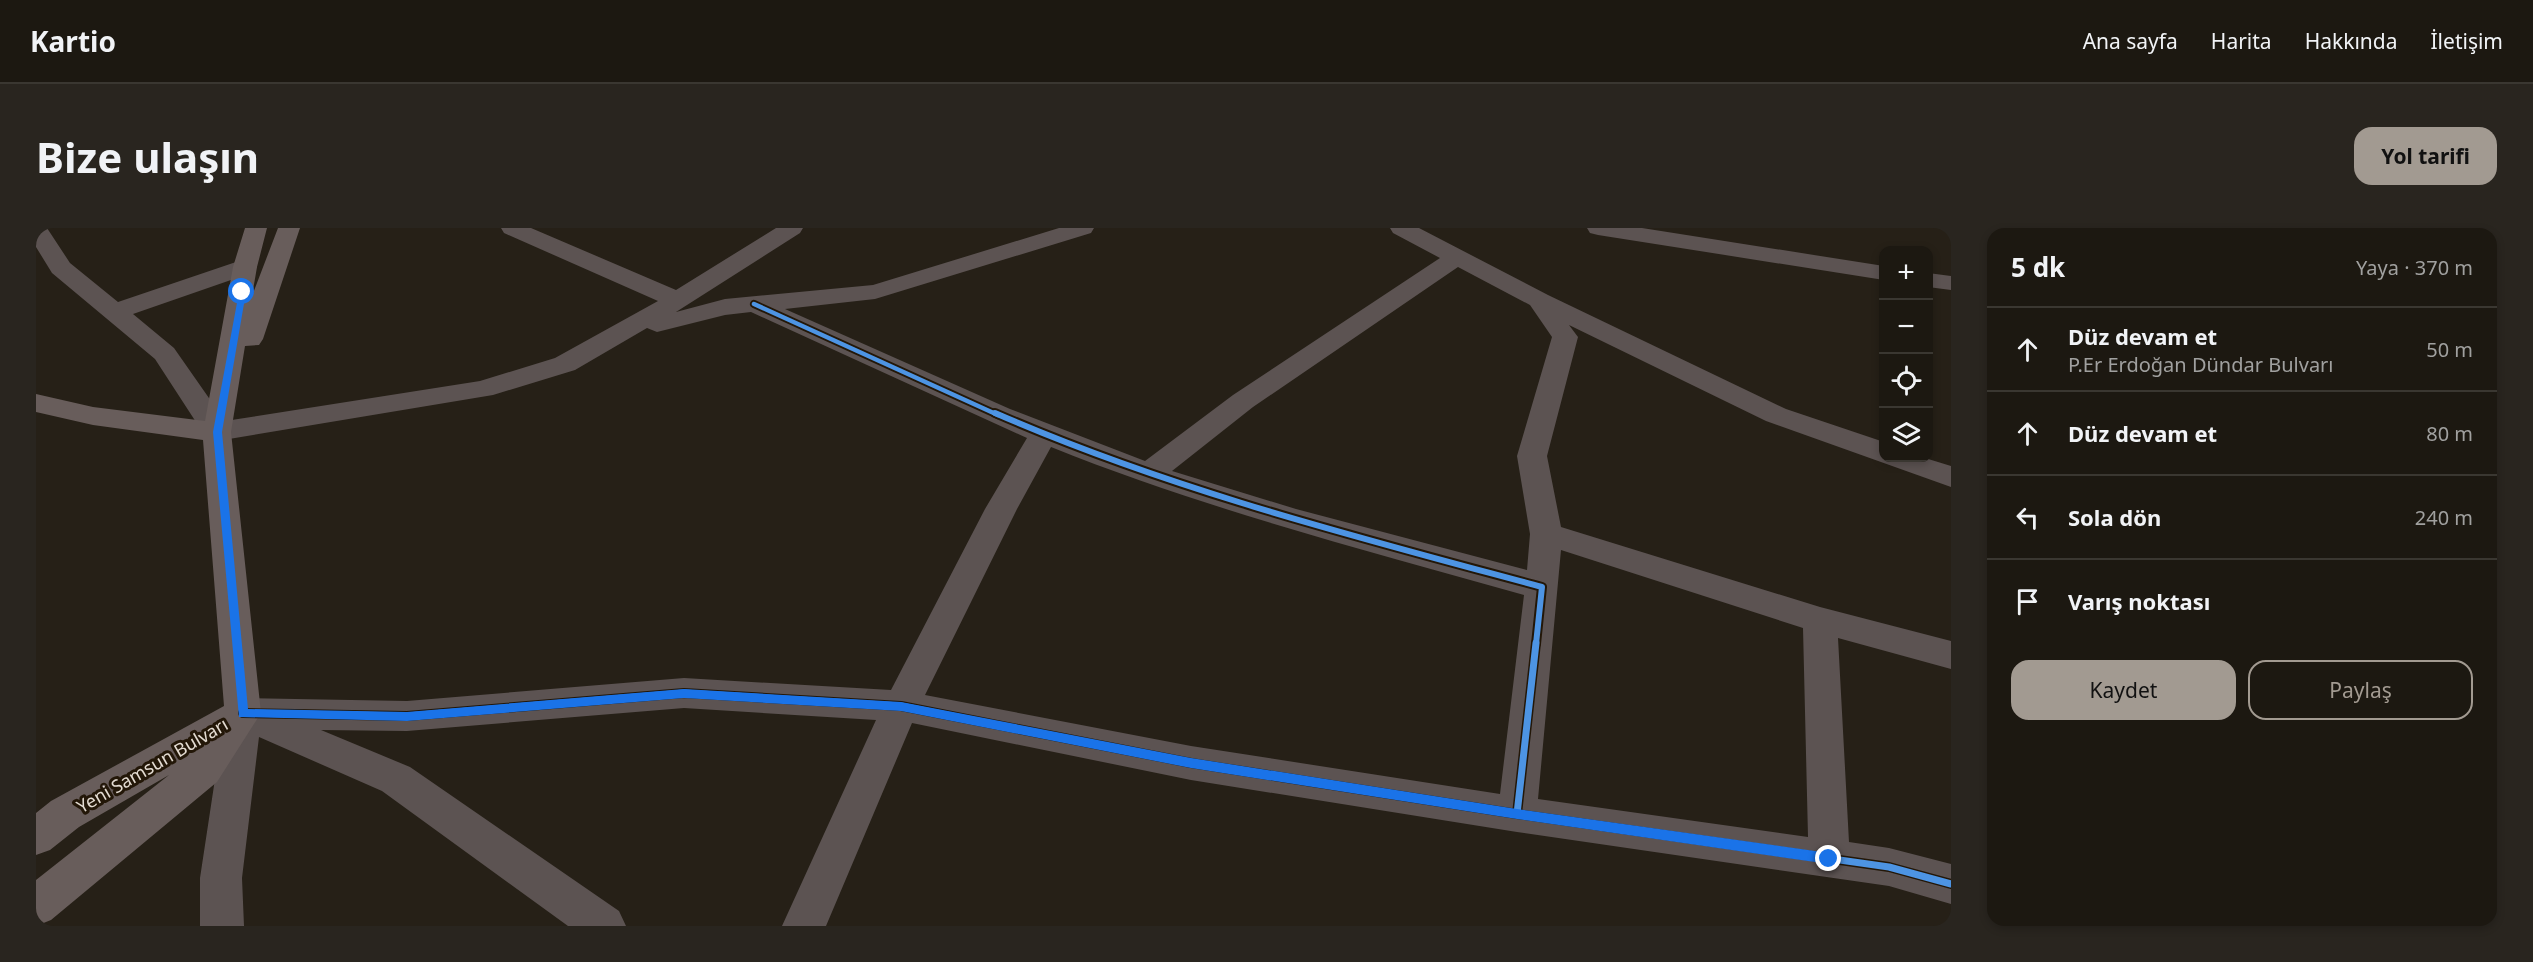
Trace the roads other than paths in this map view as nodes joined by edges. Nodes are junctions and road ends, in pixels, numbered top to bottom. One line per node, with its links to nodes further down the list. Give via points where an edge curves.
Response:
1 (256, 228): 10 (main road)
2 (290, 228): 20 (main road)
3 (512, 228): 14 (street)
4 (792, 228): 14 (street)
5 (1083, 228): 16 (street, via 875,292)
6 (1401, 228): 9 (street)
7 (1598, 228): 11 (street)
8 (36, 229): 17 (street, via 61,268)
9 (1457, 257): 15 (street); 24 (street, via 1243,401)
10 (245, 267): 17 (street); 20 (main road)
11 (1879, 272)
12 (1933, 281): 13 (street)
13 (1951, 284)
14 (678, 300): 18 (street)
15 (1539, 300): 22 (street, via 1776,416); 26 (street, via 1565,337 1532,456)
16 (754, 304): 18 (street, via 725,307); 21 (street)
17 (115, 312): 20 (street, via 165,354)
18 (618, 334): 20 (street, via 565,364 483,389)
19 (36, 403): 20 (main road, via 93,416)
20 (217, 432): 31 (main road)
21 (1044, 434): 24 (street); 30 (street, via 1001,509)
22 (1879, 451)
23 (1907, 462): 25 (street)
24 (1148, 474): 27 (street)
25 (1951, 477)
26 (1546, 534): 27 (street); 28 (street)
27 (1542, 588): 32 (street)
28 (1820, 620): 29 (street); 34 (street)
29 (1951, 655)
30 (901, 706): 31 (street, via 684,693 407,716); 32 (street, via 1191,763); 39 (street)
31 (243, 713): 33 (main road, Yeni Samsun Bulvarı, via 65,814); 36 (main road, Yeni Samsun Bulvarı, via 203,770); 37 (street, via 221,878); 38 (street, via 396,779)
32 (1517, 814): 34 (street)
33 (36, 837)
34 (1829, 859): 35 (street, via 1889,867)
35 (1951, 884)
36 (36, 906)
37 (222, 926)
38 (604, 926)
39 (804, 926)

